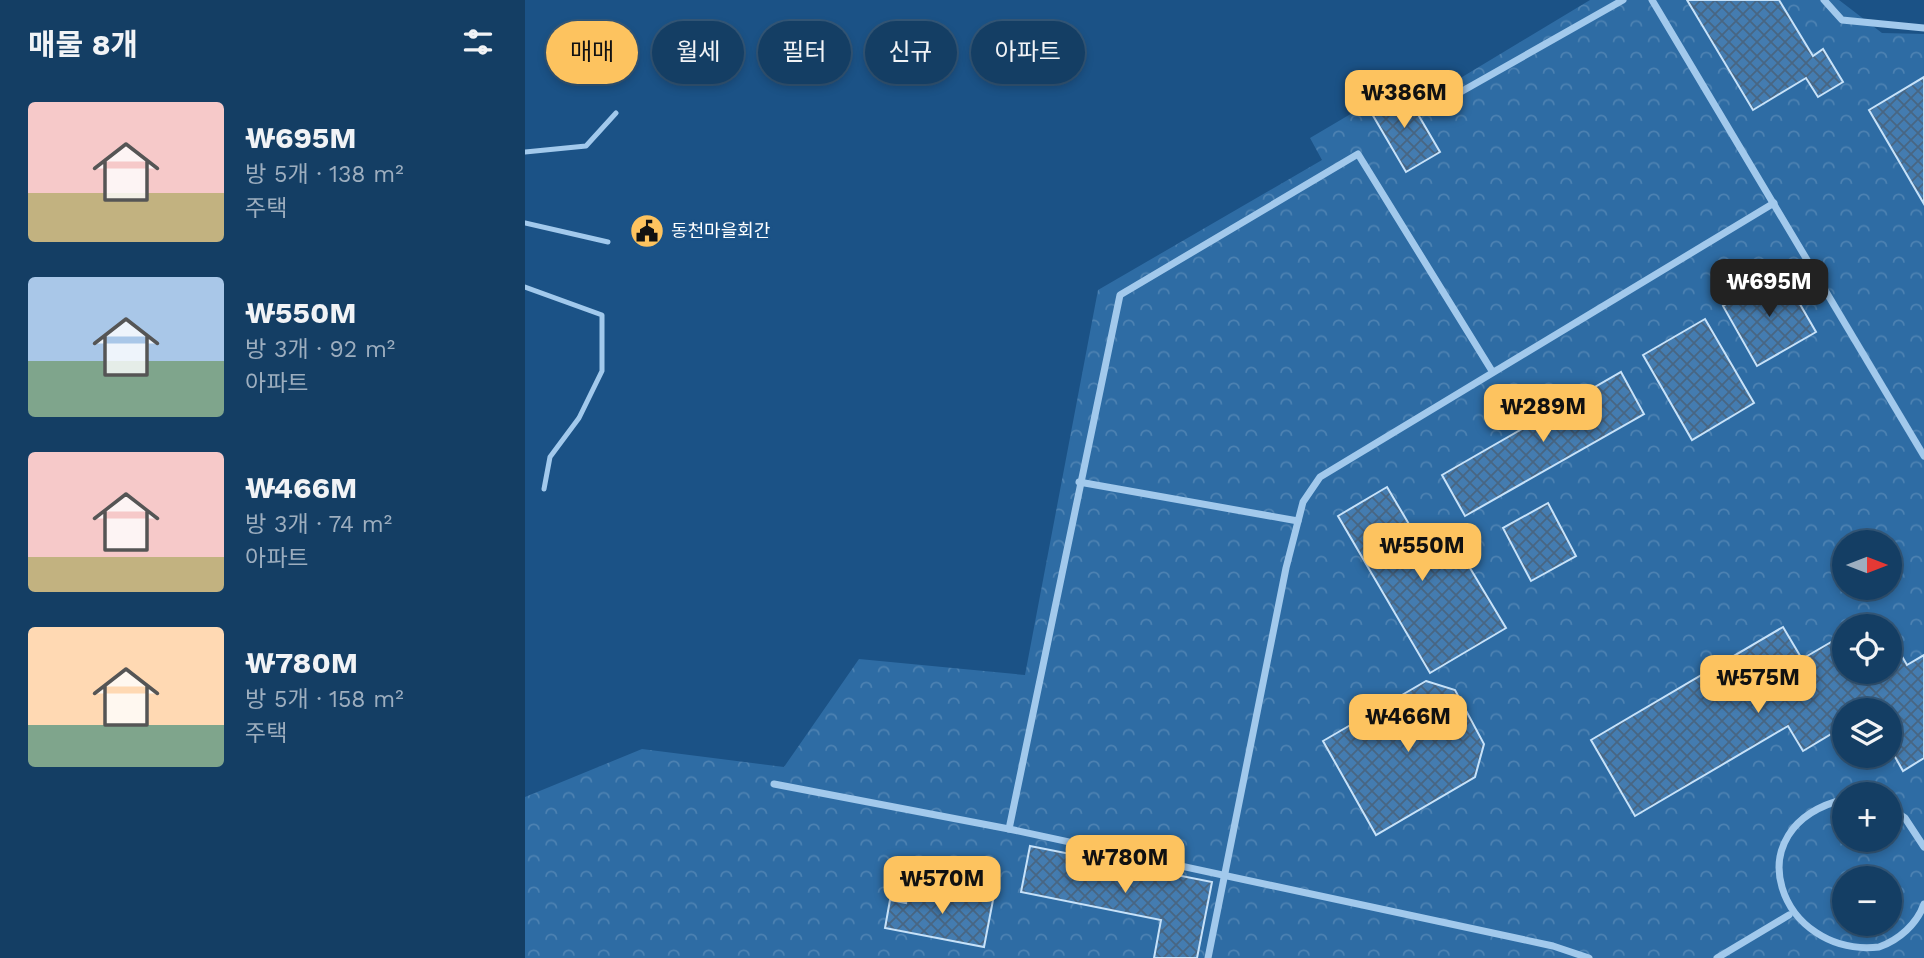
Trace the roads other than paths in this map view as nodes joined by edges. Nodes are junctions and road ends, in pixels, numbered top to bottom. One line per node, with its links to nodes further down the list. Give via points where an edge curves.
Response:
1 (1623, 0): 5 (street)
2 (1652, 0): 8 (street)
3 (1825, 0): 4 (street, via 1842,20)
4 (1924, 27)
5 (1427, 111)
6 (616, 113): 7 (lane, via 586,146)
7 (525, 152)
8 (1774, 203): 12 (street); 13 (street)
9 (525, 223): 10 (lane)
10 (608, 242)
11 (525, 287): 15 (lane, via 602,315 602,371 579,418 550,457)
12 (1492, 371): 14 (street, via 1358,154 1120,295); 16 (street, via 1320,477 1303,502)
13 (1924, 456)
14 (1080, 482): 16 (street); 20 (street)
15 (544, 489)
16 (1298, 521): 22 (street)
17 (774, 785): 20 (street)
18 (1832, 802): 24 (street, via 1808,814 1783,847 1778,889)
19 (1902, 816): 21 (street)
20 (1009, 829): 22 (street)
21 (1924, 847)
22 (1224, 878): 25 (street); 26 (street, via 1553,946)
23 (1924, 904): 24 (street, via 1909,929 1866,951 1842,951 1819,943)
24 (1789, 915): 27 (street)
25 (1208, 958)
26 (1589, 958)
27 (1717, 958)

